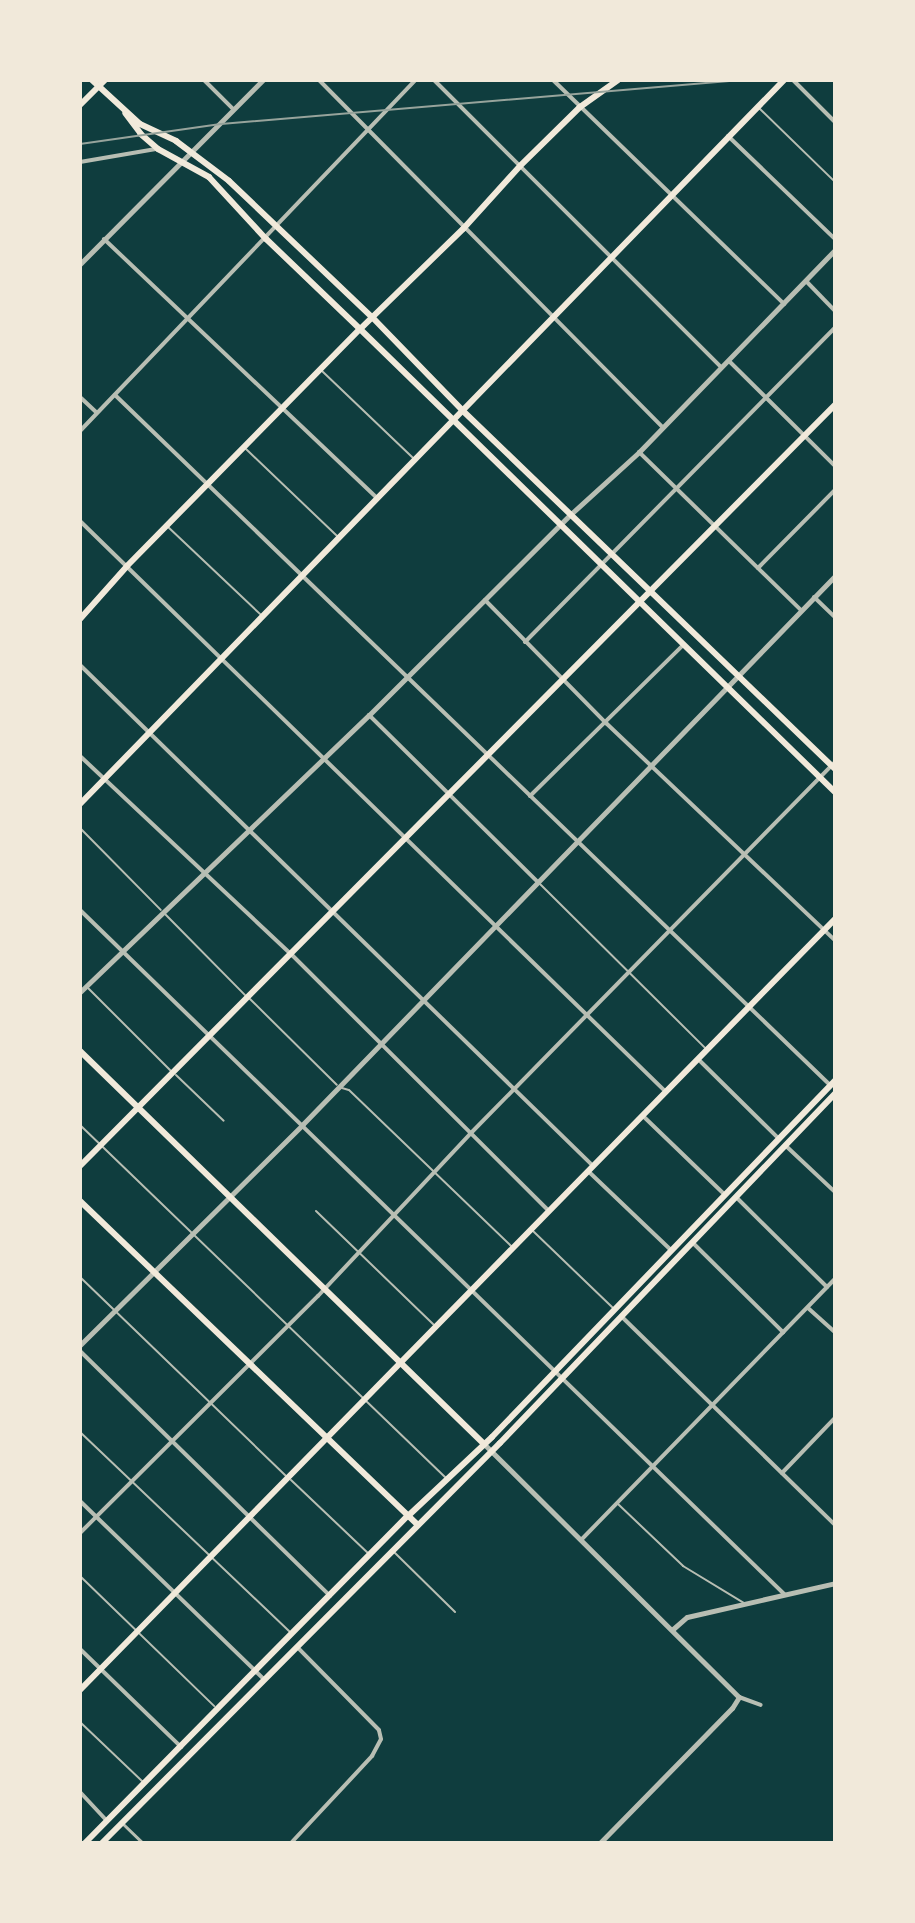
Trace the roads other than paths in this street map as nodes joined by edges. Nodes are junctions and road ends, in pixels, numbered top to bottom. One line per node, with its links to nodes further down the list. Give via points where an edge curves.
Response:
1 (92, 80): 12 (main road)
2 (105, 80): 12 (main road)
3 (204, 80): 16 (street)
4 (263, 80): 16 (street)
5 (319, 80): 19 (street)
6 (415, 80): 19 (street)
7 (434, 80): 25 (street)
8 (553, 80): 15 (street)
9 (618, 80): 15 (main road)
10 (784, 80): 14 (main road)
11 (793, 80): 18 (street)
12 (98, 87): 13 (main road); 17 (main road)
13 (80, 105)
14 (757, 106): 20 (main road); 26 (lane)
15 (580, 107): 25 (main road); 27 (street)
16 (234, 110): 22 (street)
17 (125, 113): 21 (main road); 22 (main road)
18 (835, 122)
19 (368, 130): 28 (street); 29 (street)
20 (728, 136): 27 (main road); 32 (street)
21 (158, 149): 23 (street); 24 (main road)
22 (193, 152): 24 (street); 28 (main road)
23 (80, 162)
24 (179, 163): 30 (street); 31 (main road, via 209,177)
25 (520, 166): 29 (main road); 34 (street)
26 (835, 182)
27 (670, 196): 34 (main road); 37 (street)
28 (277, 228): 31 (street); 39 (main road)
29 (464, 228): 39 (main road); 40 (street)
30 (104, 239): 35 (street); 41 (street)
31 (266, 239): 41 (street); 43 (main road)
32 (835, 239)
33 (835, 250): 36 (street)
34 (611, 257): 40 (main road); 45 (street)
35 (80, 264)
36 (806, 281): 37 (street); 38 (street)
37 (784, 304): 44 (street)
38 (835, 311)
39 (372, 317): 43 (main road); 52 (main road)
40 (552, 317): 52 (main road); 55 (street)
41 (189, 320): 47 (street); 51 (street)
42 (835, 328): 49 (street)
43 (360, 329): 46 (main road); 54 (main road)
44 (729, 361): 45 (street); 49 (street)
45 (723, 368): 55 (street)
46 (320, 369): 51 (main road); 60 (lane)
47 (115, 395): 53 (street); 62 (street)
48 (80, 397): 53 (street)
49 (766, 398): 57 (street); 63 (street)
50 (835, 405): 57 (main road)
51 (282, 409): 58 (main road); 65 (street)
52 (462, 410): 54 (main road); 66 (main road)
53 (97, 413): 56 (street)
54 (452, 420): 60 (main road); 68 (main road)
55 (662, 427): 59 (street)
56 (80, 431)
57 (804, 436): 61 (street); 70 (main road)
58 (244, 447): 62 (main road); 71 (lane)
59 (639, 452): 63 (street); 66 (street)
60 (414, 459): 65 (main road)
61 (835, 466)
62 (208, 484): 69 (main road); 76 (street)
63 (675, 490): 70 (street); 72 (street)
64 (835, 490): 75 (street)
65 (377, 498): 71 (main road)
66 (572, 513): 68 (street); 72 (main road)
67 (80, 521): 74 (street)
68 (561, 523): 73 (main road); 80 (street)
69 (167, 526): 74 (main road); 83 (lane)
70 (714, 527): 75 (street); 78 (main road)
71 (338, 537): 76 (main road)
72 (612, 554): 73 (street); 78 (main road)
73 (602, 565): 81 (main road); 86 (street)
74 (127, 566): 85 (main road); 88 (street)
75 (758, 568): 82 (street)
76 (301, 575): 83 (main road); 91 (street)
77 (835, 576): 79 (street)
78 (652, 590): 81 (main road); 90 (main road)
79 (814, 597): 82 (street); 84 (street)
80 (485, 600): 86 (street); 91 (street)
81 (640, 602): 87 (main road); 92 (main road)
82 (801, 610): 90 (street)
83 (262, 616): 88 (main road)
84 (835, 617)
85 (80, 619)
86 (525, 642): 92 (street)
87 (684, 644): 93 (main road); 95 (street)
88 (221, 657): 96 (main road); 99 (street)
89 (80, 665): 96 (street)
90 (738, 675): 93 (street); 101 (main road)
91 (406, 677): 94 (street); 98 (street)
92 (563, 680): 95 (street); 98 (main road)
93 (726, 687): 100 (street); 102 (main road)
94 (369, 715): 99 (street); 105 (street)
95 (606, 723): 100 (street); 106 (street)
96 (149, 732): 103 (main road); 109 (street)
97 (80, 756): 103 (street)
98 (488, 756): 105 (main road); 106 (street)
99 (325, 757): 109 (street); 110 (street)
100 (651, 766): 111 (street); 112 (street)
101 (834, 766): 102 (street)
102 (820, 777): 104 (main road); 112 (street)
103 (103, 779): 107 (main road); 113 (street)
104 (835, 792)
105 (451, 793): 110 (main road); 114 (street)
106 (530, 796): 111 (street)
107 (80, 804)
108 (80, 828): 116 (lane)
109 (249, 830): 113 (street); 117 (street)
110 (407, 838): 117 (main road); 119 (street)
111 (577, 842): 114 (street); 121 (street)
112 (745, 853): 120 (street); 121 (street)
113 (203, 873): 116 (street); 124 (street)
114 (538, 883): 119 (street); 125 (lane)
115 (80, 910): 123 (street)
116 (163, 912): 123 (street); 128 (lane)
117 (331, 915): 124 (main road); 129 (street)
118 (835, 919): 120 (main road)
119 (498, 924): 129 (street); 131 (street)
120 (825, 930): 122 (street); 130 (main road)
121 (669, 932): 125 (street); 130 (street)
122 (835, 940)
123 (121, 951): 126 (street); 132 (street)
124 (292, 955): 128 (main road); 133 (street)
125 (628, 972): 131 (street); 134 (lane)
126 (86, 986): 127 (street); 137 (lane)
127 (80, 992)
128 (248, 997): 132 (main road); 139 (lane)
129 (422, 1001): 133 (street); 140 (street)
130 (748, 1008): 134 (main road); 138 (street)
131 (587, 1015): 140 (street); 141 (street)
132 (209, 1036): 137 (main road); 147 (street)
133 (379, 1045): 139 (street); 148 (street)
134 (707, 1050): 136 (main road)
135 (80, 1051): 143 (main road)
136 (698, 1059): 141 (main road); 149 (street)
137 (173, 1072): 143 (main road); 145 (lane)
138 (832, 1082): 149 (main road)
139 (339, 1087): 147 (street); 154 (lane, via 349,1090)
140 (514, 1089): 148 (street); 153 (street)
141 (666, 1092): 144 (main road)
142 (835, 1094): 151 (main road)
143 (137, 1109): 150 (main road); 157 (main road)
144 (643, 1116): 153 (main road); 156 (street)
145 (224, 1121)
146 (80, 1125): 150 (lane)
147 (302, 1125): 157 (street); 162 (street)
148 (470, 1134): 154 (street); 161 (street)
149 (778, 1138): 156 (main road)
150 (100, 1145): 152 (main road); 164 (lane)
151 (786, 1146): 155 (street); 158 (main road)
152 (80, 1166)
153 (590, 1169): 161 (main road); 167 (street)
154 (435, 1175): 162 (street); 166 (lane)
155 (835, 1192)
156 (723, 1193): 167 (main road)
157 (231, 1197): 164 (street); 173 (main road)
158 (736, 1197): 165 (main road); 172 (street)
159 (80, 1201): 169 (main road)
160 (316, 1211): 168 (lane)
161 (549, 1211): 163 (main road)
162 (395, 1216): 168 (street); 174 (street)
163 (531, 1229): 166 (main road); 175 (lane)
164 (193, 1235): 169 (street); 179 (lane)
165 (691, 1241): 178 (main road); 182 (street)
166 (513, 1248): 174 (main road)
167 (670, 1249): 175 (main road)
168 (359, 1253): 173 (street); 180 (lane)
169 (156, 1273): 177 (street); 186 (main road)
170 (80, 1277): 177 (lane)
171 (835, 1279): 172 (street)
172 (827, 1287): 176 (street)
173 (324, 1290): 179 (street); 185 (main road)
174 (472, 1290): 180 (main road); 187 (street)
175 (613, 1308): 187 (main road)
176 (808, 1308): 181 (street); 182 (street)
177 (114, 1310): 183 (street); 190 (lane)
178 (621, 1316): 188 (main road); 191 (street)
179 (286, 1325): 186 (street); 189 (lane)
180 (436, 1327): 185 (main road)
181 (835, 1332)
182 (784, 1333): 191 (street)
183 (80, 1345)
184 (80, 1351): 195 (street)
185 (401, 1362): 189 (main road); 196 (main road)
186 (250, 1363): 190 (street); 194 (main road)
187 (554, 1370): 188 (street); 196 (main road)
188 (561, 1377): 197 (main road); 198 (street)
189 (364, 1401): 194 (main road); 201 (lane)
190 (211, 1403): 195 (street); 200 (lane)
191 (712, 1406): 198 (street); 199 (street)
192 (835, 1418): 199 (street)
193 (80, 1432): 202 (lane)
194 (328, 1439): 200 (main road); 206 (main road)
195 (171, 1440): 202 (street); 207 (street)
196 (484, 1444): 197 (street); 201 (main road)
197 (491, 1451): 208 (main road); 211 (street)
198 (652, 1466): 204 (street); 218 (street)
199 (782, 1473): 209 (street)
200 (288, 1478): 207 (main road); 214 (lane)
201 (448, 1479): 206 (main road)
202 (131, 1481): 205 (street); 213 (lane)
203 (80, 1501): 205 (street)
204 (617, 1503): 211 (street); 220 (lane, via 683,1566)
205 (96, 1516): 210 (street); 217 (street)
206 (408, 1516): 208 (main road); 214 (main road)
207 (250, 1517): 213 (main road); 219 (street)
208 (417, 1524): 212 (main road)
209 (835, 1525)
210 (80, 1533)
211 (582, 1539): 222 (street)
212 (393, 1550): 221 (lane); 225 (main road)
213 (212, 1555): 217 (main road); 224 (lane)
214 (370, 1555): 219 (main road)
215 (80, 1576): 223 (lane)
216 (835, 1583): 218 (street)
217 (175, 1593): 223 (main road); 228 (street)
218 (785, 1595): 220 (street)
219 (330, 1596): 224 (main road)
220 (744, 1603): 222 (street, via 687,1617)
221 (455, 1612)
222 (673, 1629): 231 (street)
223 (138, 1631): 227 (main road); 233 (lane)
224 (293, 1634): 228 (main road)
225 (298, 1648): 229 (main road); 243 (street, via 379,1730 381,1739 372,1756)
226 (80, 1649): 227 (street)
227 (101, 1669): 230 (main road); 235 (street)
228 (256, 1672): 229 (street); 233 (main road)
229 (265, 1680): 239 (main road)
230 (80, 1690)
231 (739, 1697): 232 (street); 244 (street)
232 (761, 1705)
233 (218, 1710): 235 (main road)
234 (80, 1722): 236 (lane)
235 (181, 1747): 236 (main road)
236 (144, 1783): 238 (main road)
237 (80, 1792): 238 (street)
238 (107, 1821): 240 (main road)
239 (122, 1823): 241 (main road); 242 (street)
240 (85, 1843)
241 (102, 1843)
242 (143, 1843)
243 (291, 1843)
244 (600, 1843)

